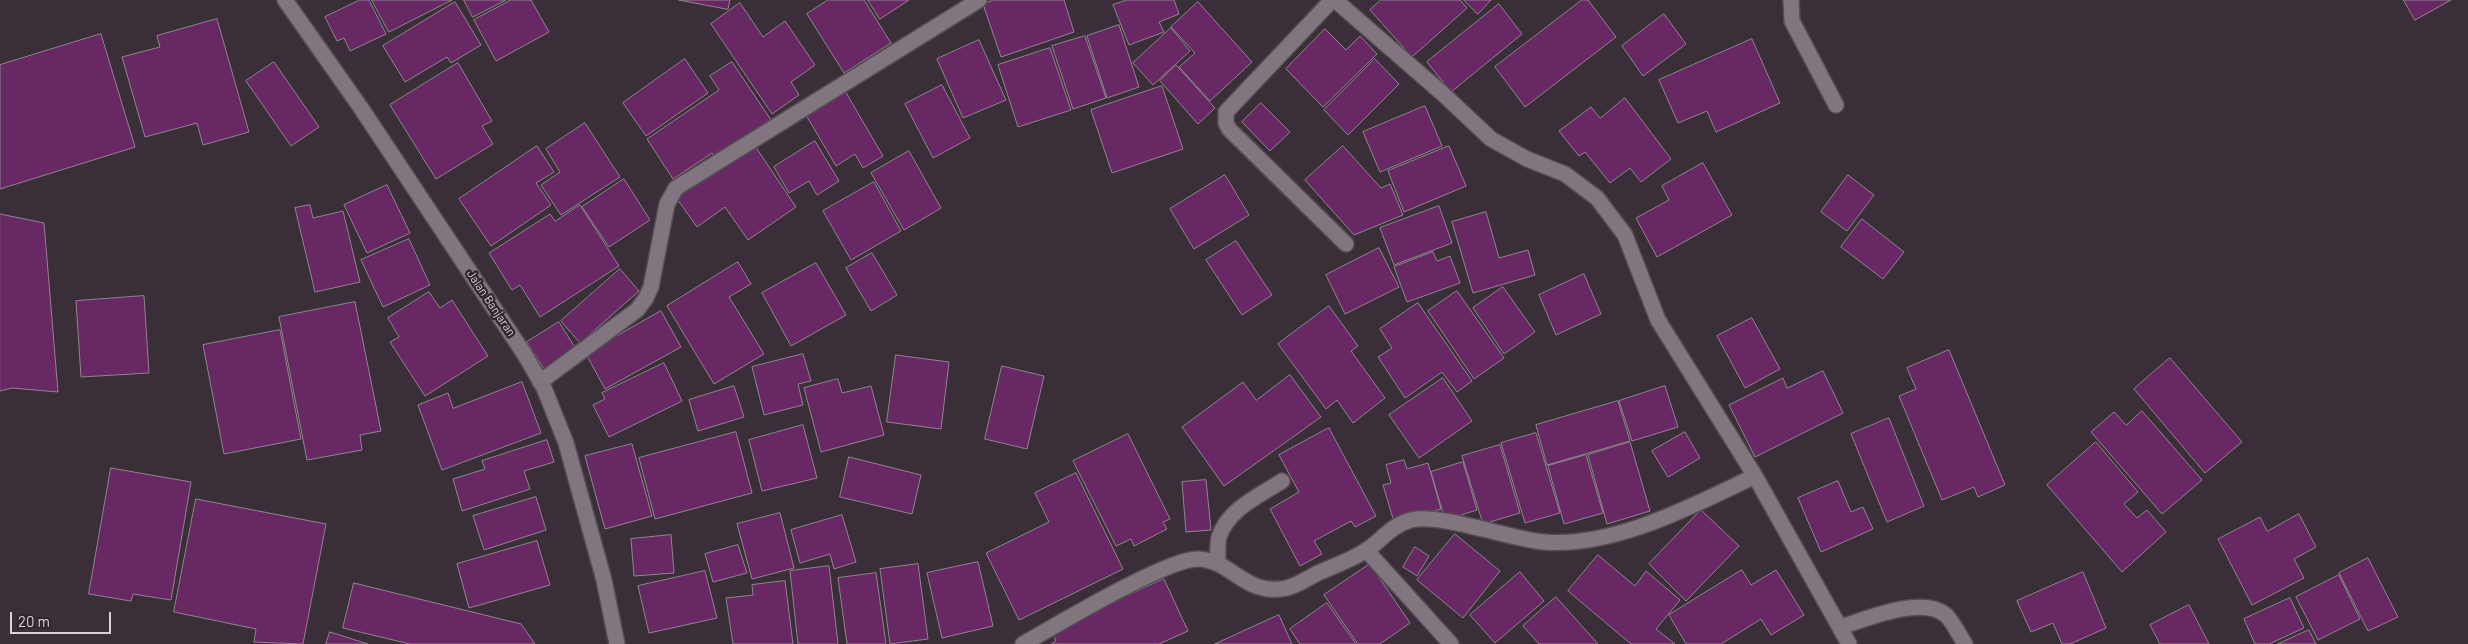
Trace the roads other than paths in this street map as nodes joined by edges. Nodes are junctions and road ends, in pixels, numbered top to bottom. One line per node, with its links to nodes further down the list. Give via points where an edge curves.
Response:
1 (285, 0): 7 (street, Jalan Banjaran, via 361,108)
2 (979, 0): 7 (street, via 676,188 667,204 651,287 638,310)
3 (1334, 0): 6 (street, via 1226,112 1226,117 1229,129); 8 (street, via 1491,139 1527,159 1565,174 1597,198 1625,235 1658,320)
4 (1791, 0): 5 (street, via 1792,20)
5 (1836, 105)
6 (1346, 244)
7 (540, 382): 13 (street, Jalan Banjaran, via 566,443 604,580)
8 (1755, 476): 10 (street, via 1662,520 1592,539 1545,542 1435,520 1412,520 1388,530); 12 (street)
9 (1282, 481): 11 (street, via 1235,511 1219,538)
10 (1367, 551): 11 (street, via 1288,588 1273,590 1248,584); 15 (street)
11 (1218, 564): 14 (street, via 1196,559 1178,563)
12 (1840, 627): 16 (street); 17 (street, via 1915,606 1932,608 1946,615)
13 (617, 644)
14 (1023, 644)
15 (1451, 644)
16 (1850, 644)
17 (1965, 644)

